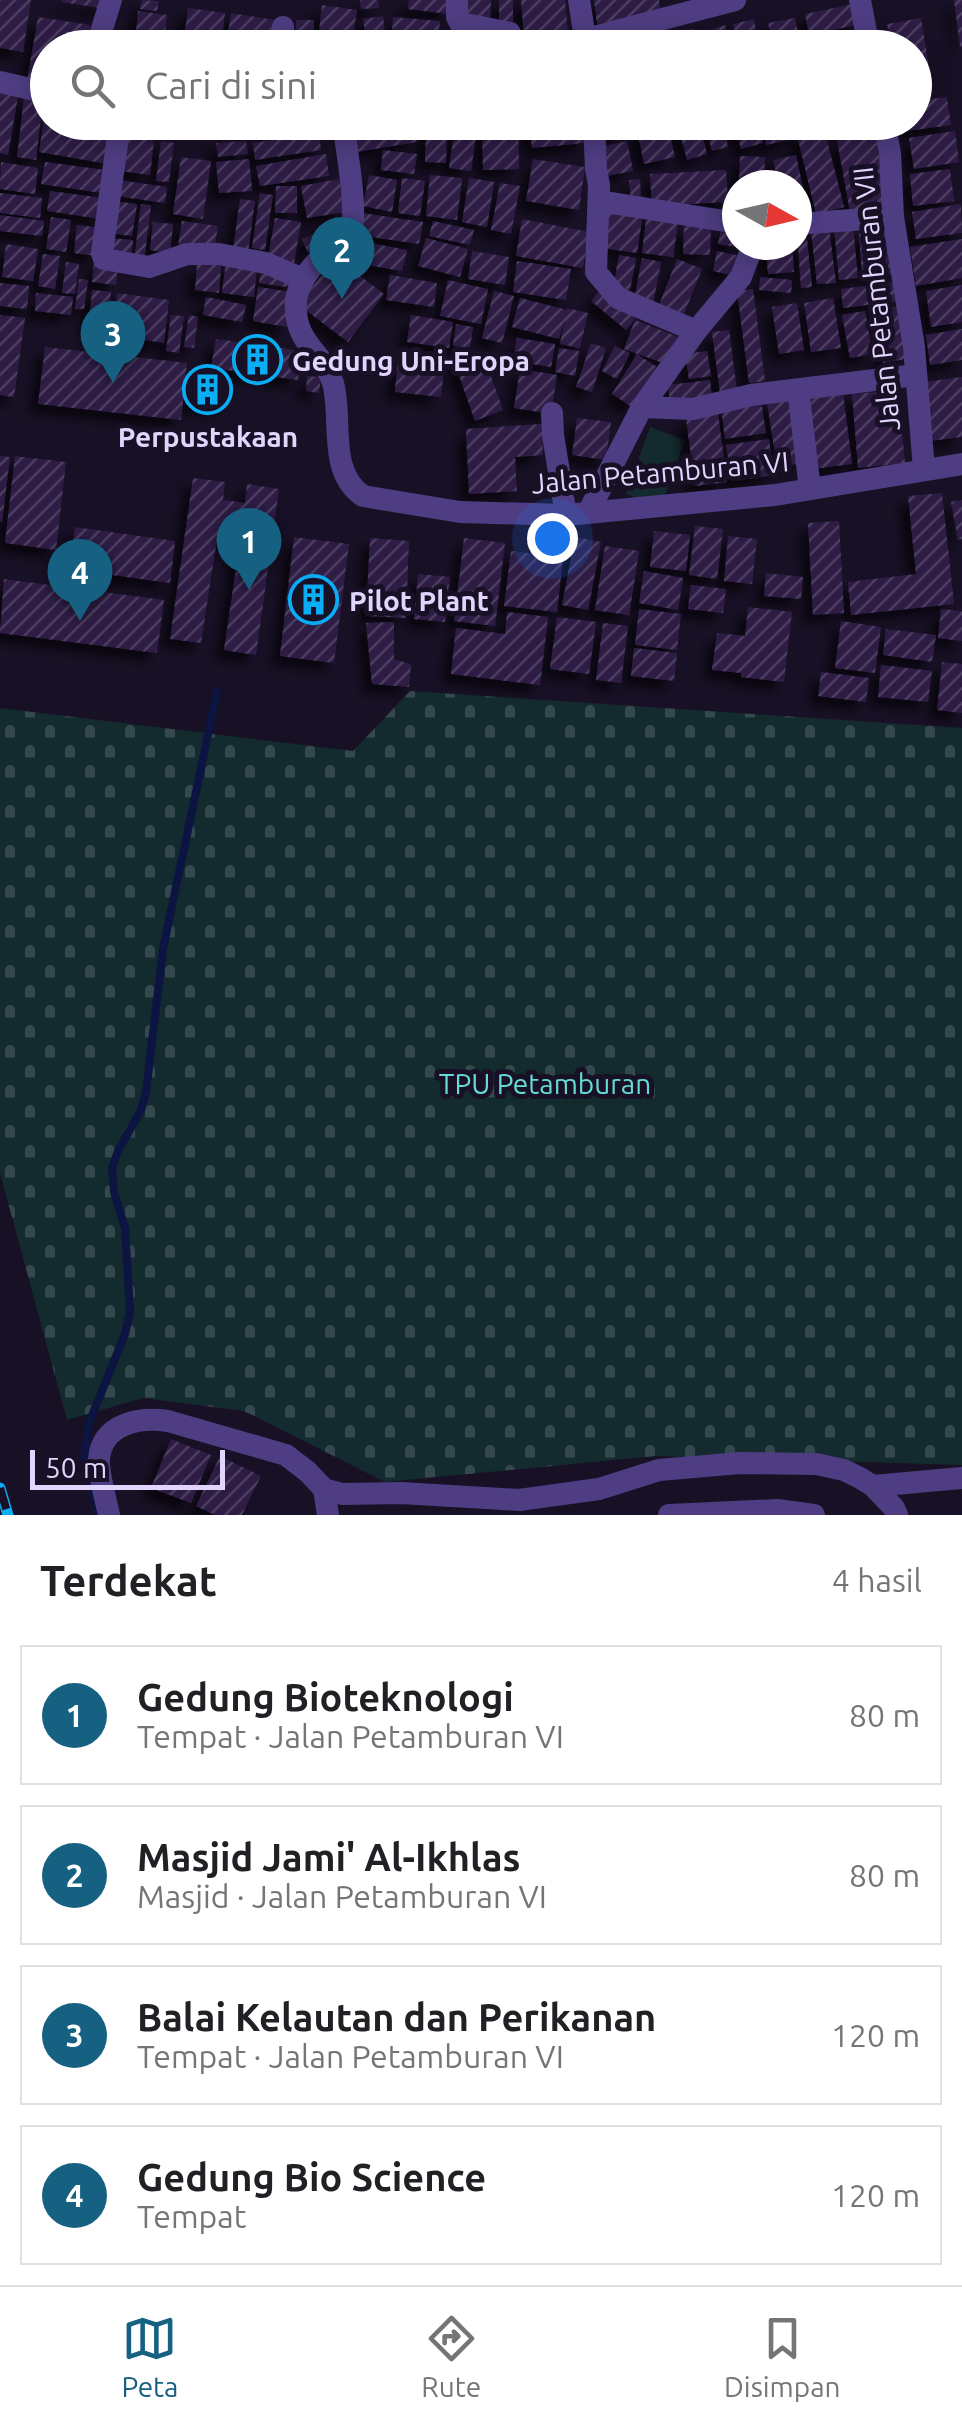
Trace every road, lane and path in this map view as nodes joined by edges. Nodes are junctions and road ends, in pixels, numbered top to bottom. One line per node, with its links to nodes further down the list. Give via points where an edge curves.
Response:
1 (111, 0): 6 (street)
2 (458, 0): 7 (street, via 460,24)
3 (578, 0): 8 (street)
4 (736, 0): 9 (street)
5 (868, 2): 10 (street)
6 (102, 30)
7 (493, 30)
8 (579, 30)
9 (624, 30)
10 (869, 30)
11 (0, 82): 12 (street)
12 (30, 89)
13 (117, 140): 22 (street, via 104,258 149,267 187,254 219,254)
14 (345, 140): 22 (street, via 352,232 348,245 322,256)
15 (595, 140): 17 (street)
16 (887, 140): 18 (street, Jalan Petamburan VII)
17 (599, 200): 19 (street); 23 (street, via 596,272 618,298)
18 (894, 217): 20 (street); 24 (street, Jalan Petamburan VII)
19 (722, 220)
20 (812, 223)
21 (747, 260): 23 (street)
22 (303, 279): 31 (street, Jalan Petamburan VI, via 295,303 298,325 333,384 342,473 352,488 363,496 460,512)
23 (696, 331): 26 (street)
24 (916, 375): 25 (street); 29 (street, Jalan Petamburan VII)
25 (798, 390): 26 (street, via 693,409); 30 (street)
26 (642, 406): 31 (street)
27 (552, 413): 31 (street)
28 (962, 464): 29 (street, Jalan Petamburan VI)
29 (924, 469): 30 (street, Jalan Petamburan VI)
30 (810, 488): 31 (street, Jalan Petamburan VI)
31 (577, 514)
32 (962, 1478): 33 (street)
33 (872, 1486): 35 (street, via 816,1464 740,1464 658,1470); 40 (street)
34 (324, 1490): 35 (street); 36 (street, via 286,1455 150,1418 114,1430 105,1443 99,1460); 37 (street)
35 (519, 1508)
36 (109, 1515)
37 (328, 1515)
38 (669, 1515): 39 (street)
39 (814, 1515)
40 (897, 1515)

